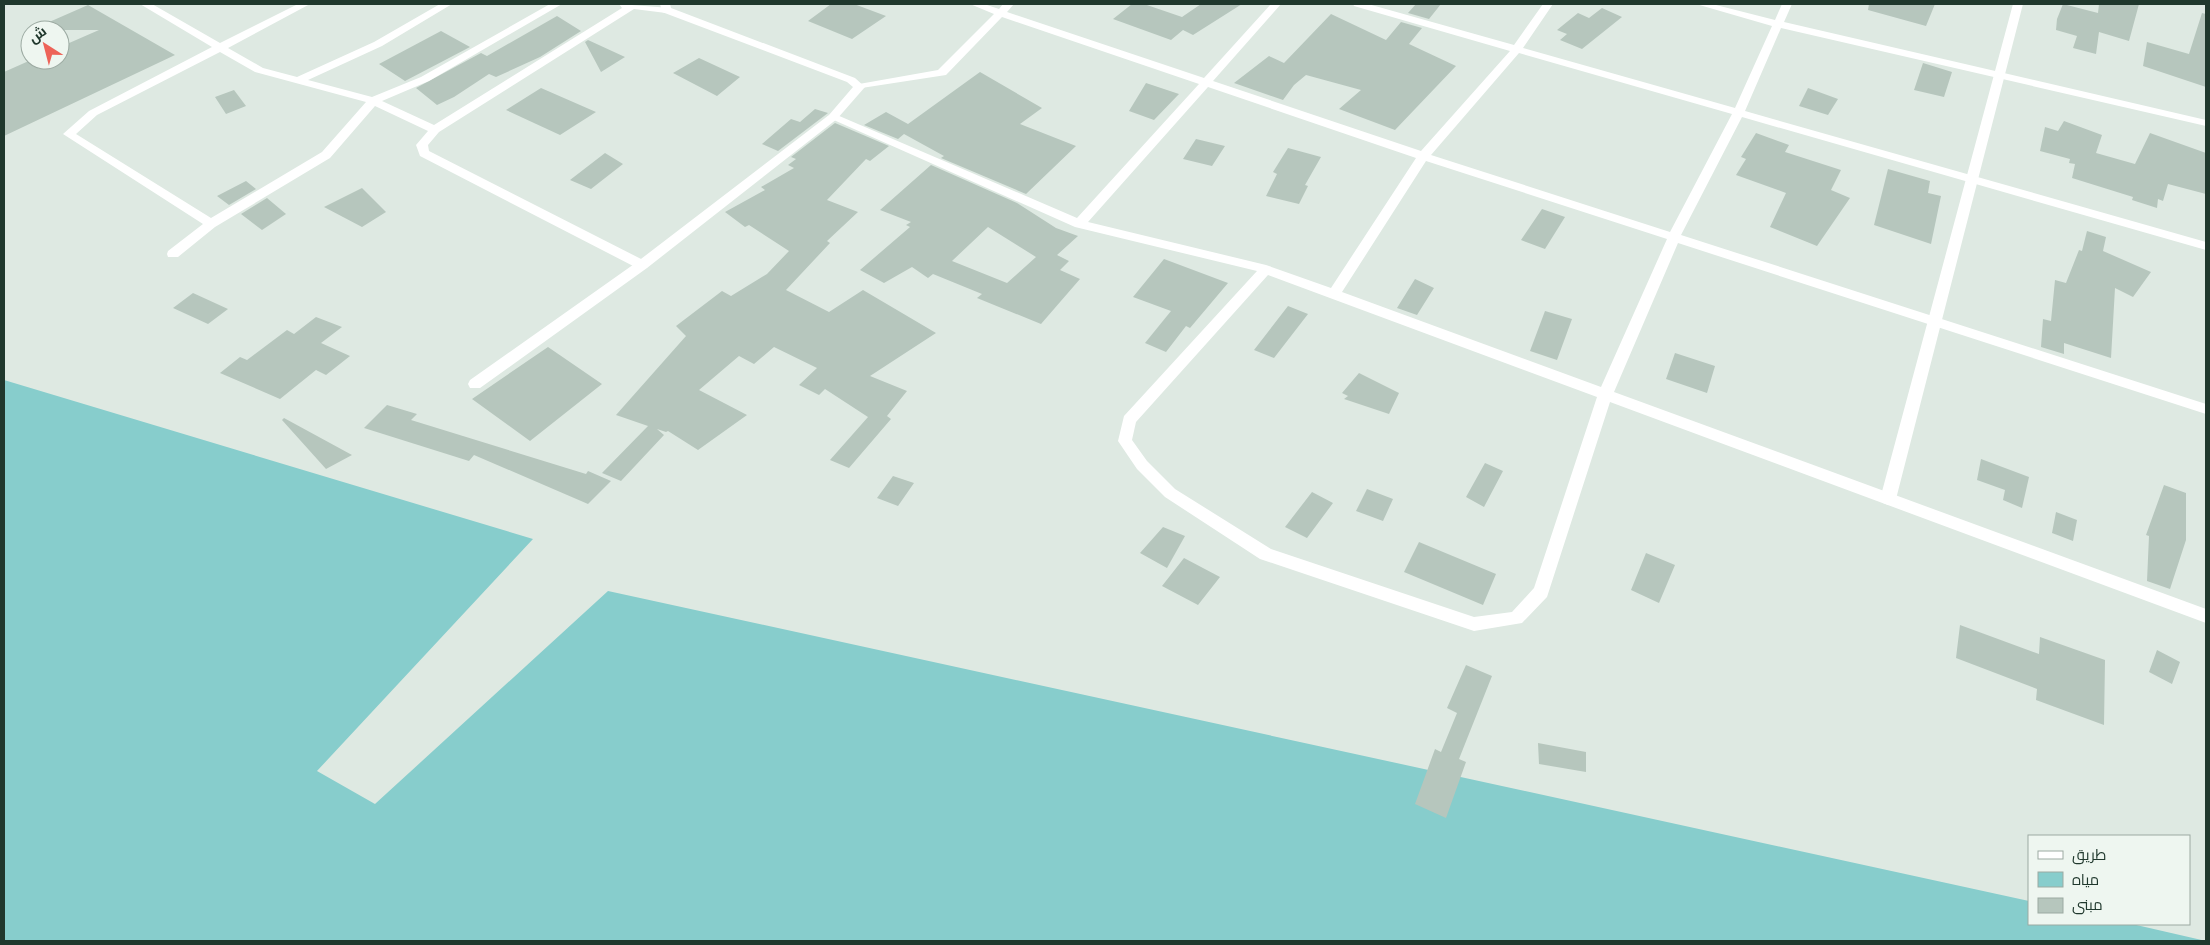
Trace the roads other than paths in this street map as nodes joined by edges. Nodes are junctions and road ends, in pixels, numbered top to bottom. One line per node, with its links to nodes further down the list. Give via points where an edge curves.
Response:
1 (145, 4): 17 (street)
2 (305, 4): 17 (street)
3 (446, 4): 20 (street, via 378,44)
4 (557, 4): 23 (street, via 425,79)
5 (617, 4): 13 (street)
6 (975, 4): 15 (street)
7 (1276, 4): 21 (street)
8 (1358, 4): 18 (street)
9 (1548, 4): 18 (street)
10 (1701, 4): 16 (street)
11 (1787, 4): 16 (street)
12 (2018, 4): 19 (street)
13 (632, 6): 14 (street); 27 (street)
14 (666, 7): 22 (street, via 851,80)
15 (1004, 8): 21 (street); 22 (street, via 942,73)
16 (1777, 24): 19 (street); 24 (street)
17 (221, 46): 20 (street, via 259,70); 30 (street, via 94,112 69,134)
18 (1516, 50): 24 (street); 28 (street)
19 (2000, 74): 26 (street); 29 (street)
20 (298, 81): 23 (street)
21 (1204, 83): 28 (street); 31 (street)
22 (859, 87): 25 (street)
23 (373, 101): 27 (street); 30 (street, via 326,155)
24 (1738, 113): 29 (street); 32 (street)
25 (832, 117): 31 (street); 35 (street)
26 (2206, 123)
27 (435, 130): 35 (street, via 422,145 424,153)
28 (1423, 156): 32 (street); 37 (street)
29 (1973, 180): 33 (street); 38 (street)
30 (212, 224): 34 (street)
31 (1079, 224): 36 (street)
32 (1674, 237): 38 (street); 40 (street)
33 (2206, 246)
34 (173, 254)
35 (642, 265): 39 (street)
36 (1266, 269): 37 (street); 40 (street, via 1129,420 1125,441 1142,465 1170,493 1266,554 1474,624 1516,618 1541,592)
37 (1333, 295): 40 (street)
38 (1933, 321): 41 (street); 42 (street)
39 (475, 384)
40 (1605, 395): 42 (street)
41 (2206, 409)
42 (1888, 499): 43 (street)
43 (2206, 616)

